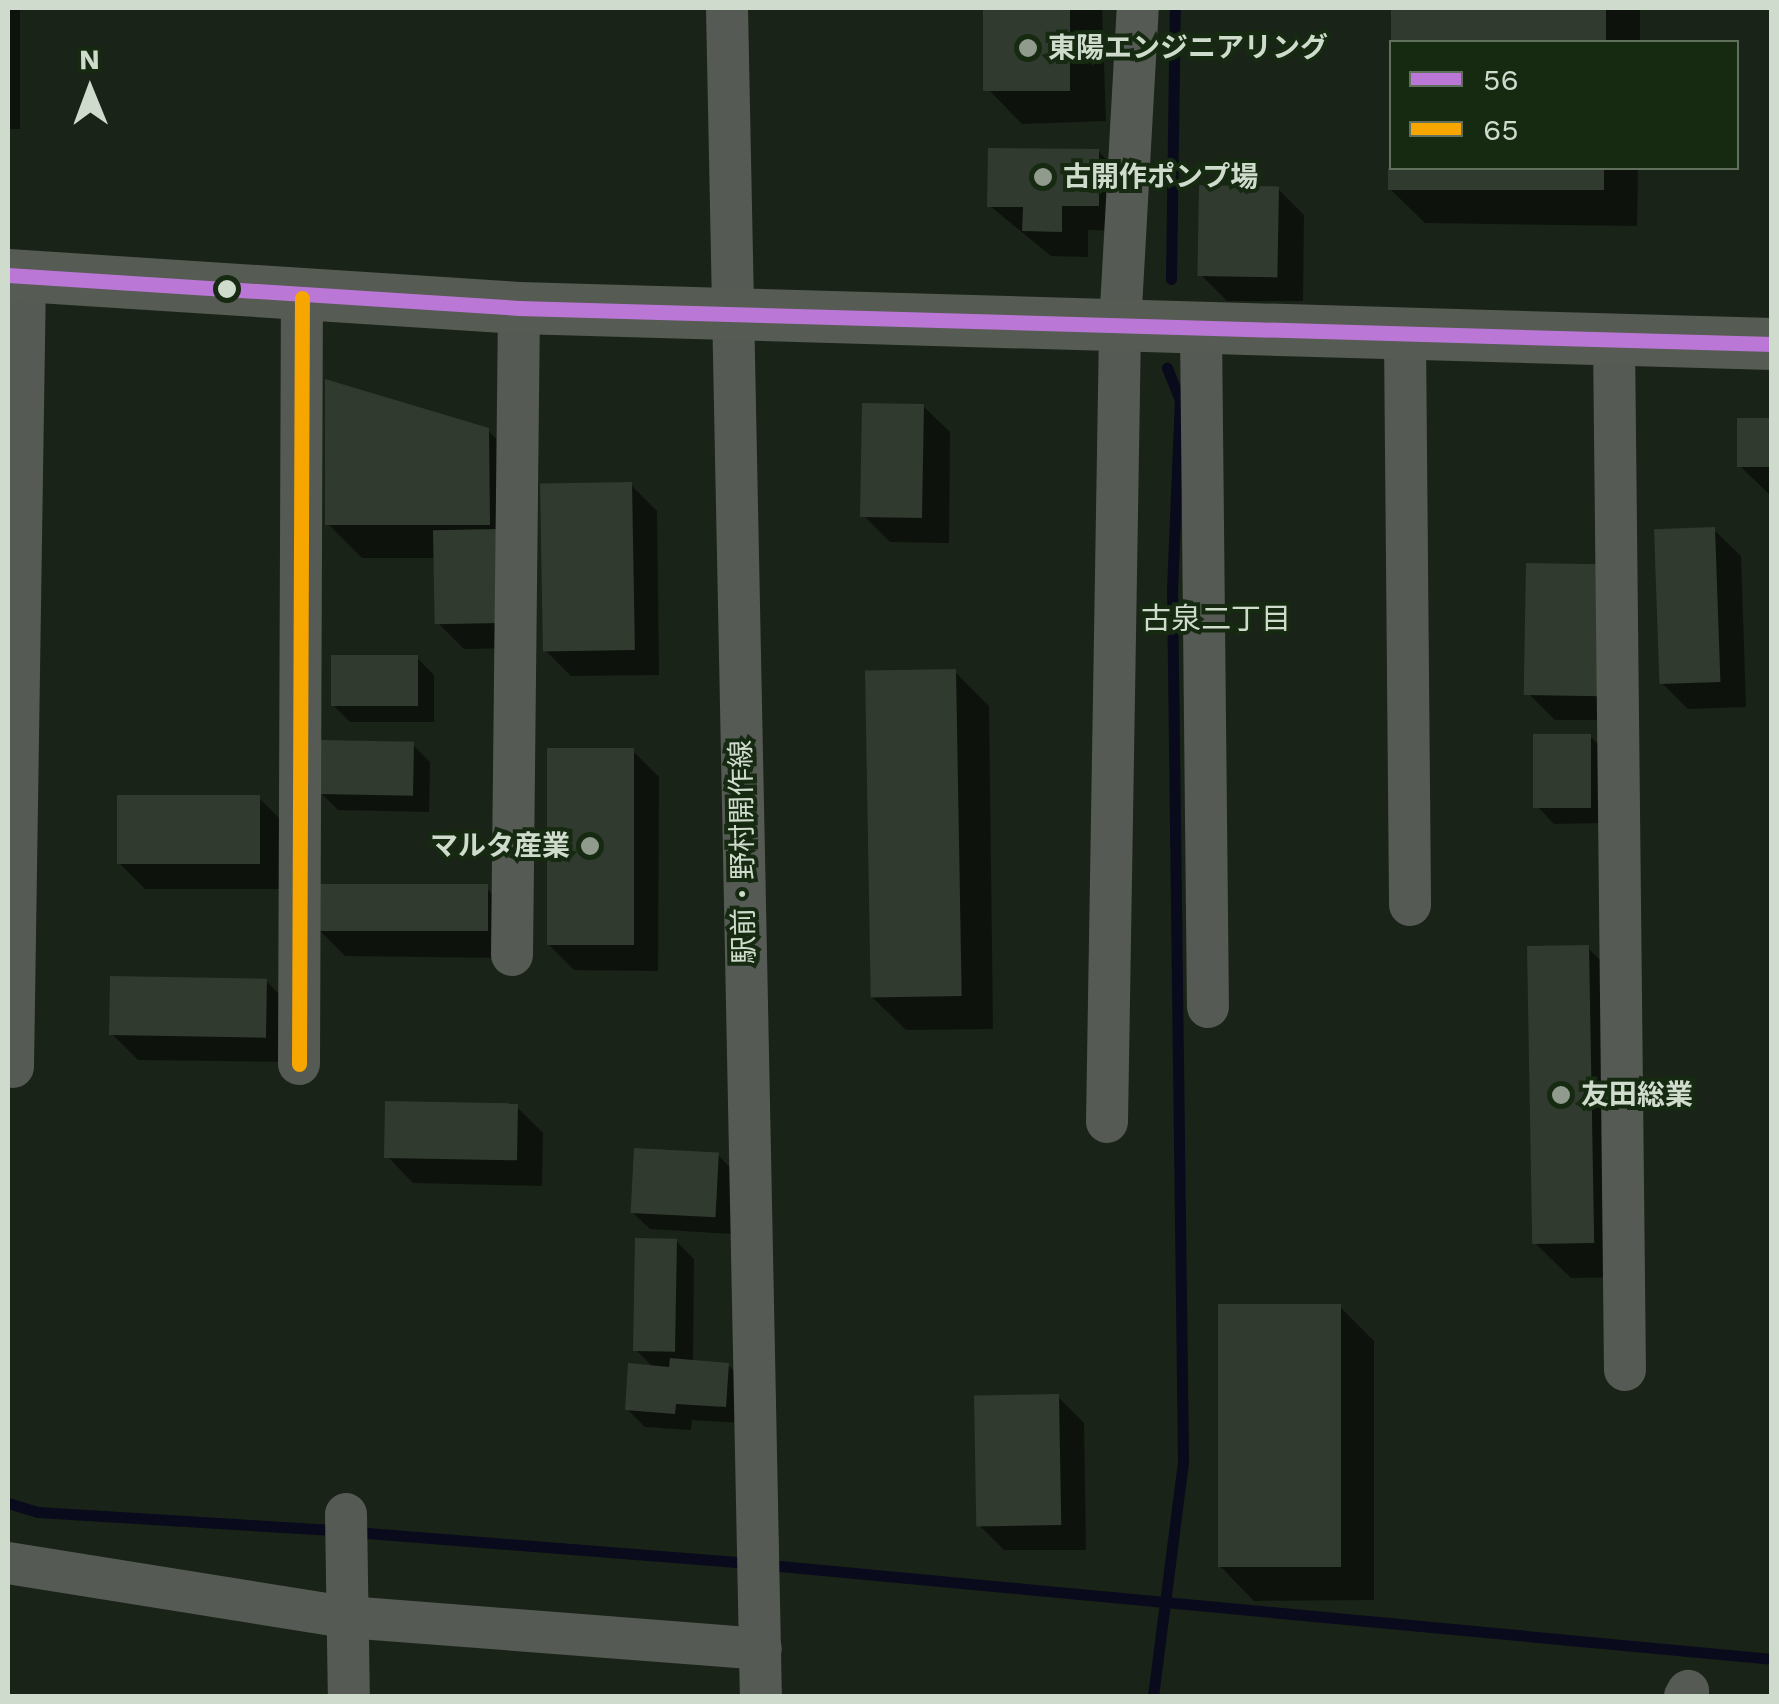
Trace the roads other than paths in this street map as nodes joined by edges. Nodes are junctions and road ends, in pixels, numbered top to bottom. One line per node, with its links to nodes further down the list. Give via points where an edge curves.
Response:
1 (727, 8): 6 (street, 駅前・野村開作線)
2 (1138, 8): 7 (street)
3 (16, 276): 4 (main road); 16 (street)
4 (302, 298): 5 (main road); 15 (street)
5 (519, 308): 6 (main road); 13 (street)
6 (734, 312): 7 (main road); 22 (street, 駅前・野村開作線)
7 (1120, 326): 8 (main road); 17 (street)
8 (1201, 331): 9 (main road); 14 (street)
9 (1405, 338): 10 (main road); 12 (street)
10 (1614, 340): 11 (main road); 18 (street)
11 (1772, 344)
12 (1410, 904)
13 (512, 955)
14 (1208, 1007)
15 (298, 1064)
16 (12, 1067)
17 (1107, 1122)
18 (1625, 1370)
19 (346, 1514): 21 (street)
20 (8, 1563): 21 (street)
21 (348, 1618): 22 (street); 23 (street)
22 (760, 1649): 24 (street, 駅前・野村開作線)
23 (349, 1696)
24 (761, 1696)

